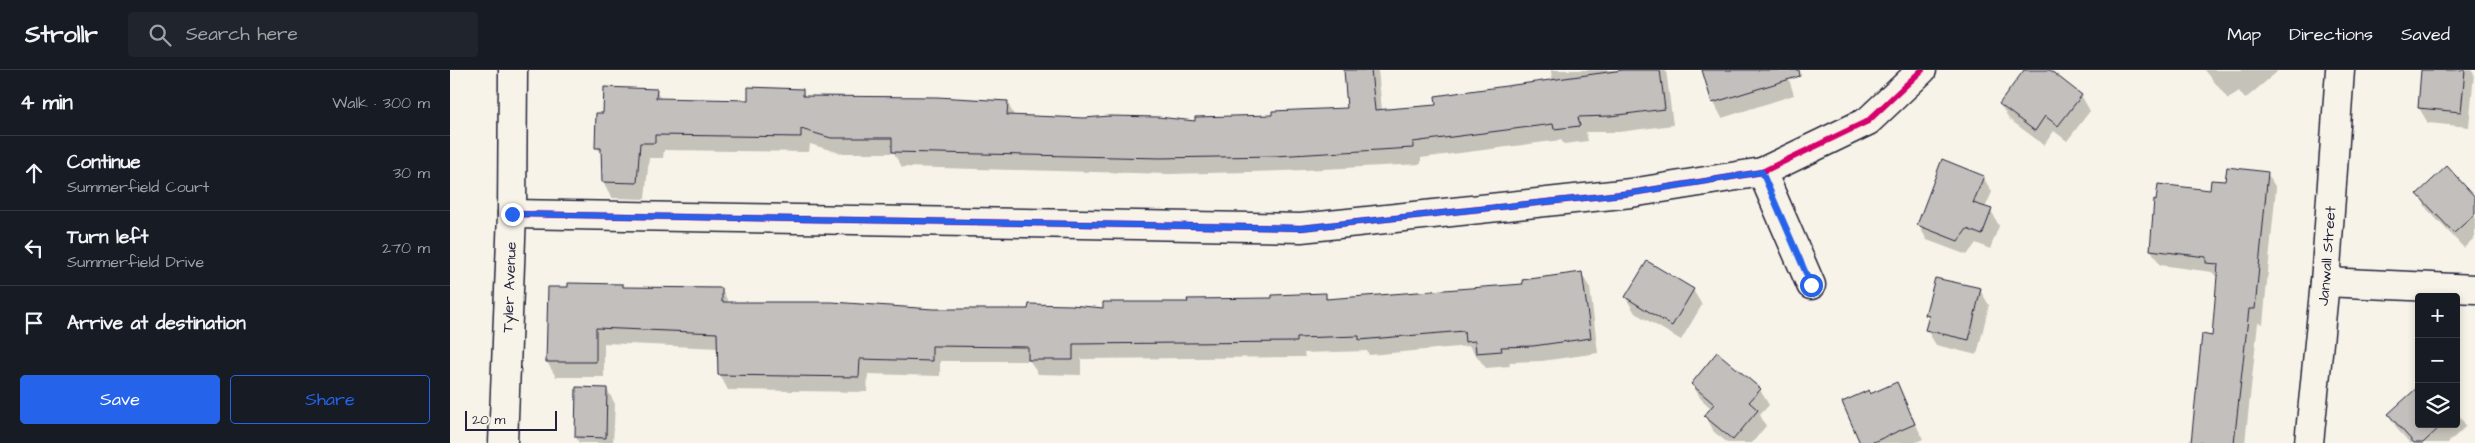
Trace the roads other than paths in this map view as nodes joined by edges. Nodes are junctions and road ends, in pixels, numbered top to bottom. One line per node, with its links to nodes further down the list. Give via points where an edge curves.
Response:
1 (513, 70): 5 (street, Tyler Avenue)
2 (1922, 70): 4 (street, via 1868,121)
3 (2340, 70): 6 (street, Janwall Street)
4 (1762, 172): 5 (street, via 1632,193 1301,228); 7 (street)
5 (512, 214): 9 (street, Tyler Avenue)
6 (2325, 282): 8 (street); 10 (street, Janwall Street)
7 (1811, 285)
8 (2475, 289)
9 (504, 443)
10 (2309, 443)

